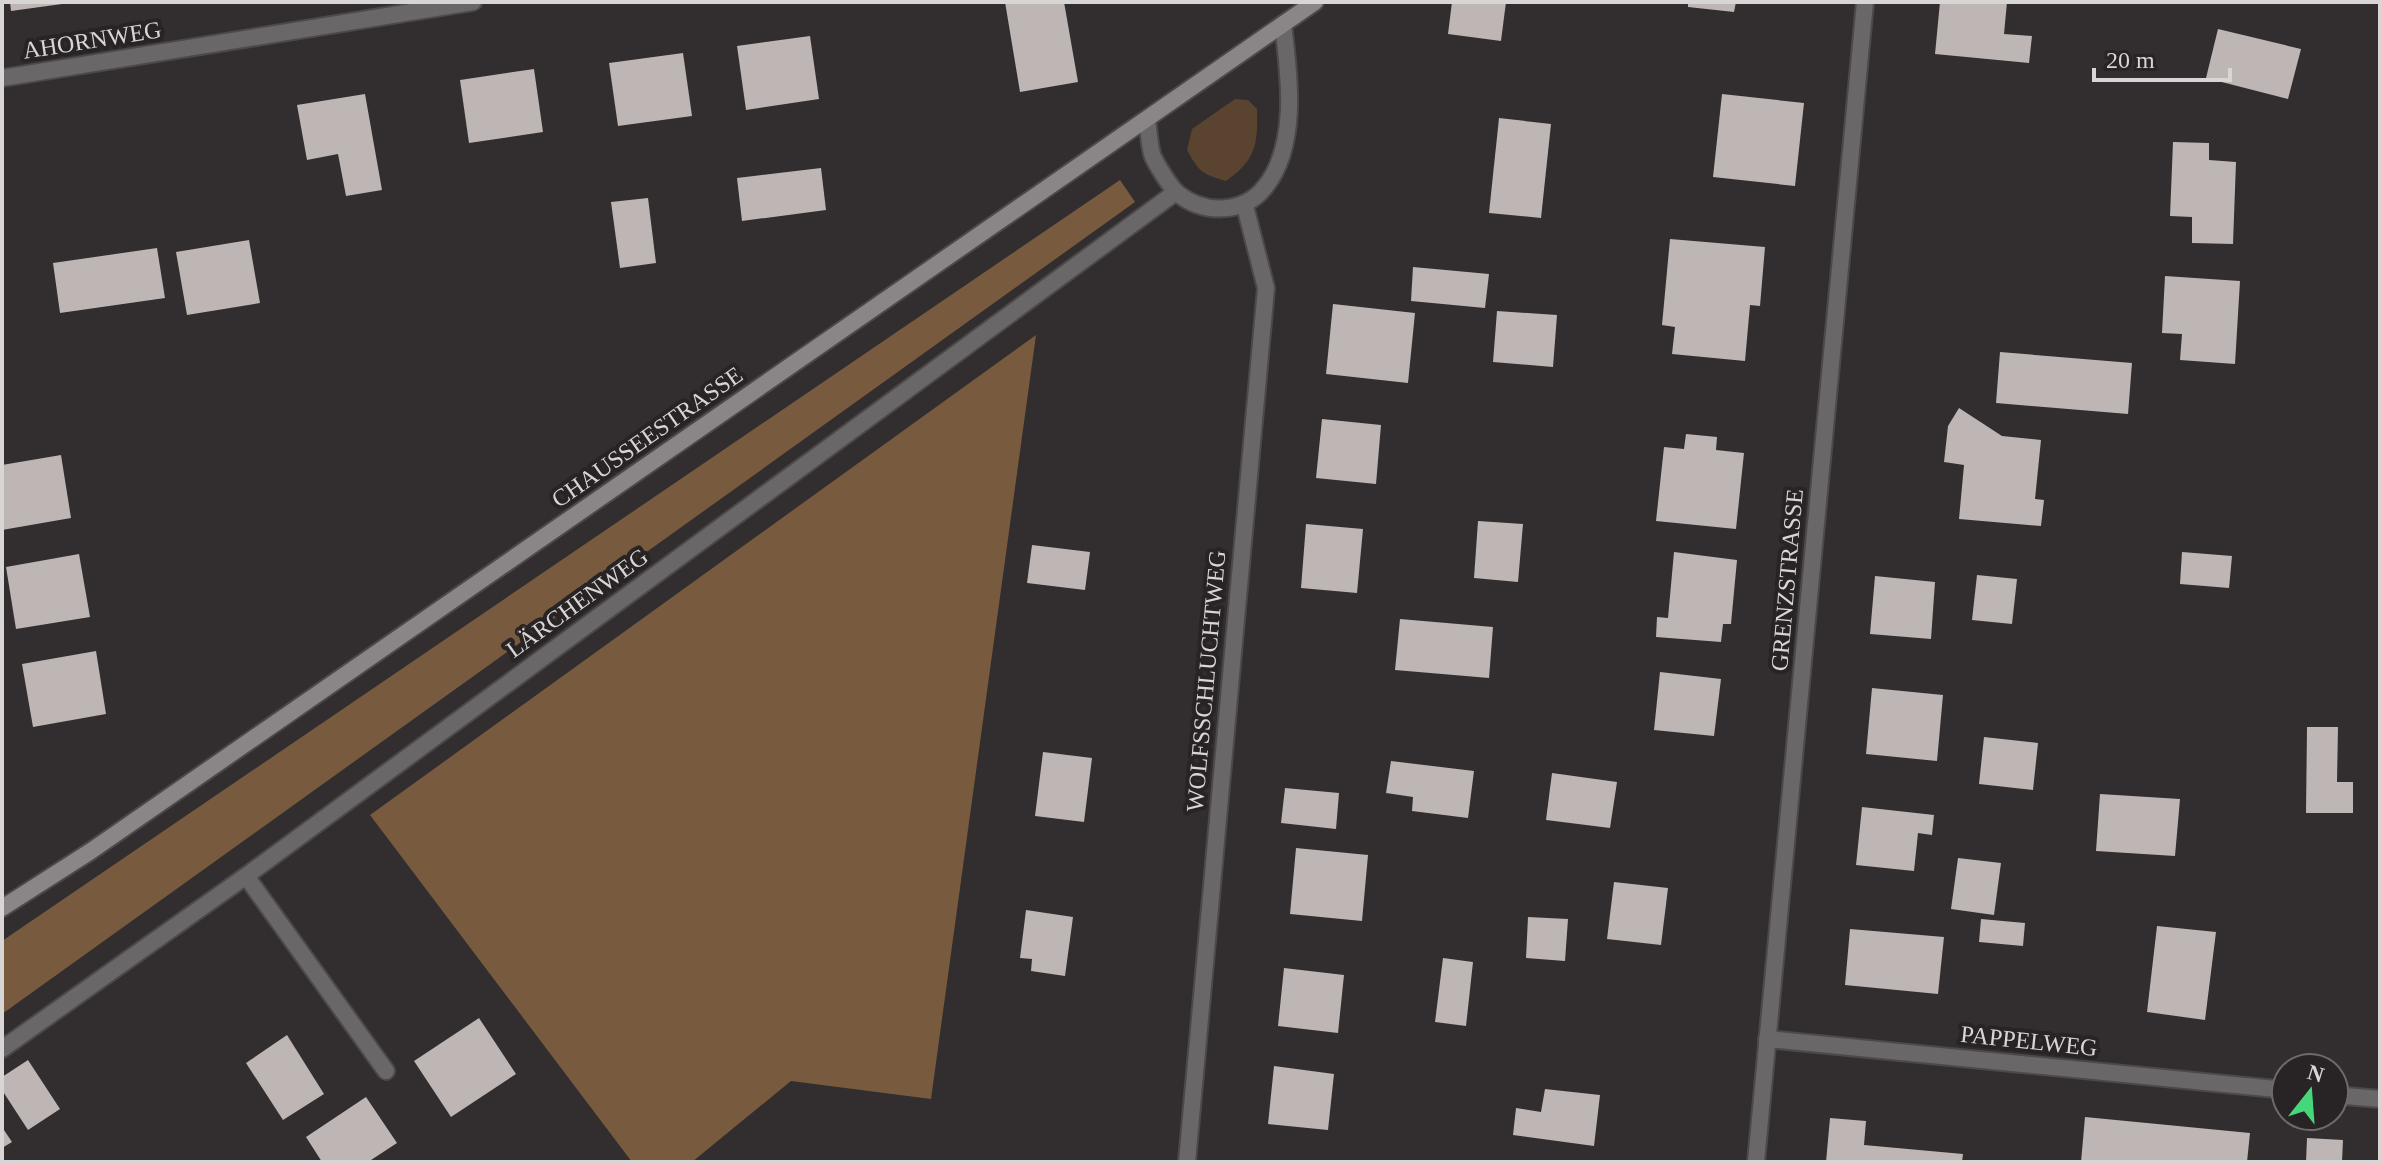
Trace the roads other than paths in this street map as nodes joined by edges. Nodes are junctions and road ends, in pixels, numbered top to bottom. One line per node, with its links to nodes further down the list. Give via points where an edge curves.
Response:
1 (473, 2): 5 (street, AHORNWEG)
2 (1315, 2): 4 (main road, CHAUSSEESTRASSE)
3 (1865, 2): 11 (street, GRENZSTRASSE)
4 (1283, 24): 6 (main road, CHAUSSEESTRASSE); 8 (street, via 1290,80 1287,127 1266,186)
5 (2, 78)
6 (1147, 120): 7 (street, via 1153,155); 10 (main road, CHAUSSEESTRASSE)
7 (1176, 192): 8 (street, via 1220,209); 9 (street, LÄRCHENWEG)
8 (1245, 206): 17 (street, WOLFSSCHLUCHTWEG, via 1266,288)
9 (246, 876): 12 (street, LÄRCHENWEG); 13 (street)
10 (2, 908)
11 (1767, 1039): 14 (street, PAPPELWEG); 18 (street, GRENZSTRASSE)
12 (2, 1049)
13 (386, 1071)
14 (2270, 1088)
15 (2350, 1096): 16 (street)
16 (2380, 1099)
17 (1187, 1162)
18 (1756, 1162)

